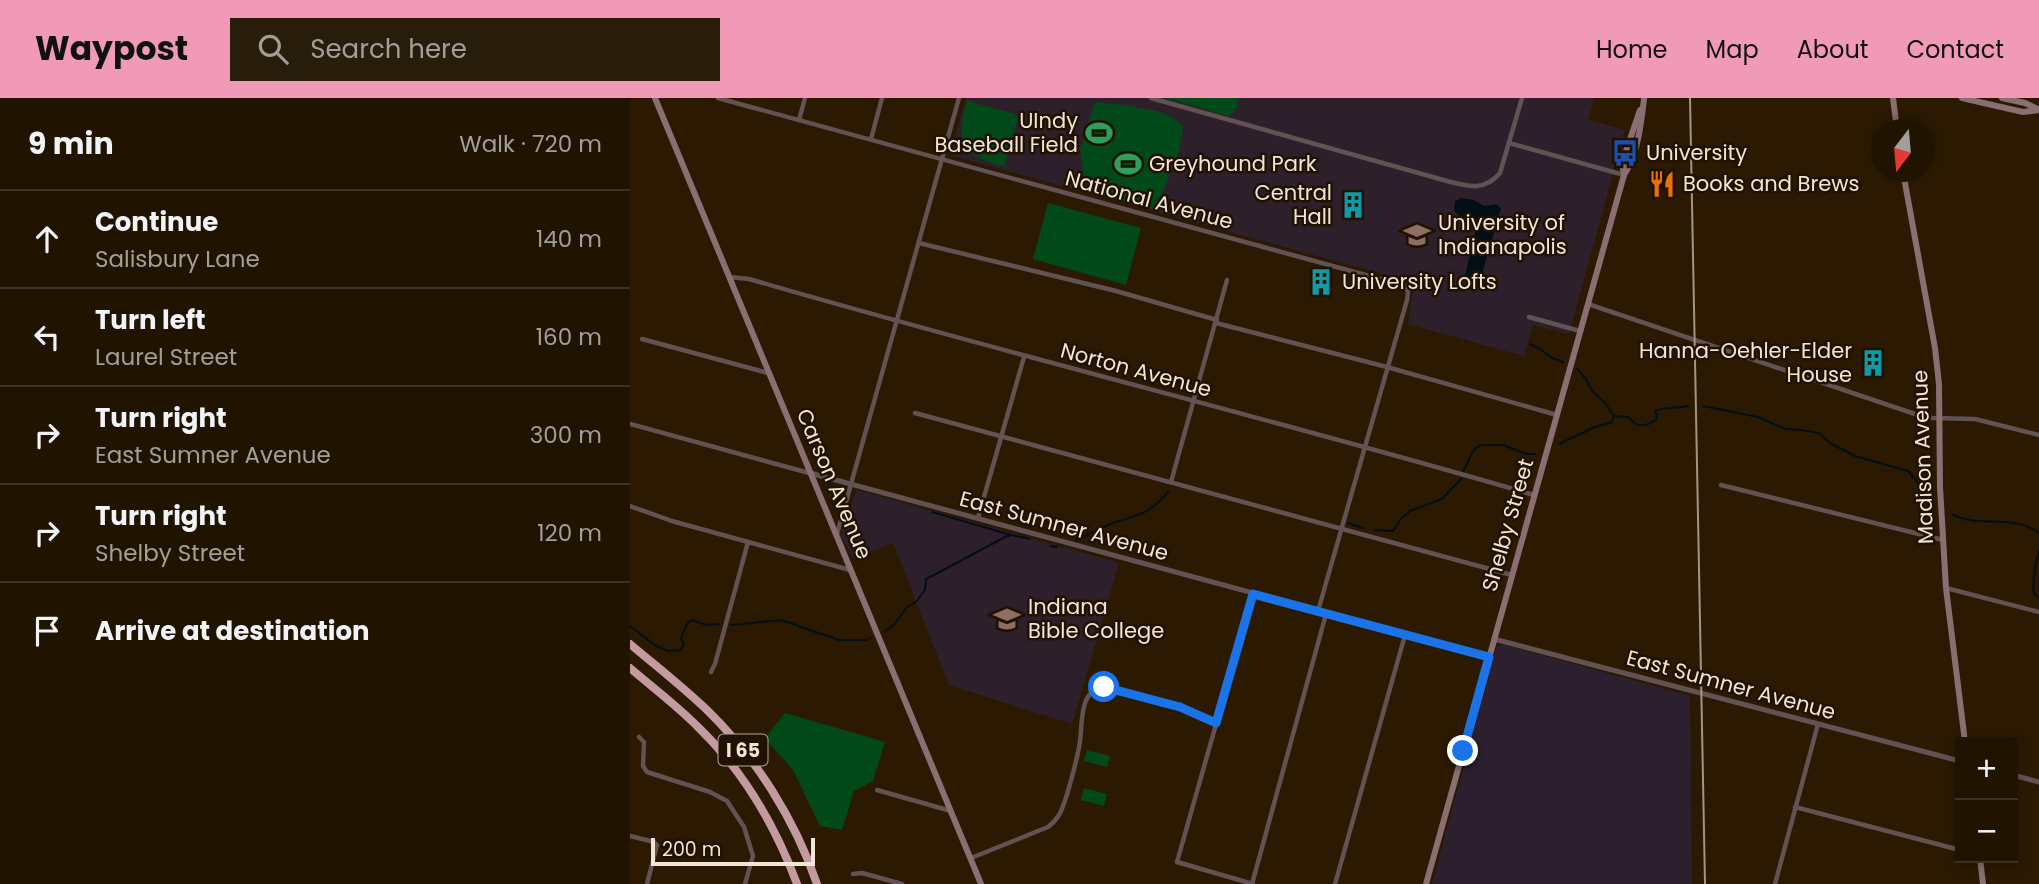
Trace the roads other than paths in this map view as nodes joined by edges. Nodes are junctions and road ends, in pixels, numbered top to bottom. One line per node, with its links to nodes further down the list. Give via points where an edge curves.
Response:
1 (655, 98): 24 (main road, Carson Avenue)
2 (718, 98): 12 (street, National Avenue)
3 (805, 98): 17 (street)
4 (882, 98): 18 (street)
5 (959, 98): 20 (street)
6 (1151, 98): 19 (street, via 1472,187 1485,186 1497,177)
7 (1522, 98): 19 (street)
8 (1893, 98): 14 (main road)
9 (1899, 98): 14 (main road)
10 (1962, 98): 15 (main road, via 2023,112)
11 (2002, 98): 15 (main road)
12 (727, 99): 17 (street, National Avenue)
13 (1644, 99): 21 (main road, Shelby Street, via 1637,140)
14 (1894, 107): 16 (main road)
15 (2038, 110)
16 (1896, 119)
17 (799, 120): 18 (street, National Avenue)
18 (871, 139): 20 (street, National Avenue)
19 (1509, 143): 21 (street)
20 (942, 159): 23 (street); 33 (street, National Avenue, via 1400,283 1407,289 1407,299)
21 (1624, 175): 26 (main road, Shelby Street)
22 (1905, 182): 38 (main road, Madison Avenue, via 1932,327)
23 (919, 243): 28 (street, via 1116,291); 29 (street)
24 (730, 277): 29 (street, Norton Avenue); 34 (main road, Carson Avenue)
25 (1227, 280): 28 (street)
26 (1587, 304): 30 (main road, Shelby Street); 38 (street, via 1908,412)
27 (1529, 317): 30 (street)
28 (1216, 321): 33 (street); 35 (street)
29 (898, 322): 32 (street, Norton Avenue); 45 (street)
30 (1580, 331): 37 (main road, Shelby Street)
31 (642, 339): 34 (street)
32 (1024, 357): 35 (street, Norton Avenue); 41 (street)
33 (1387, 367): 37 (street); 42 (street)
34 (769, 373): 43 (main road, Carson Avenue)
35 (1194, 401): 42 (street, Norton Avenue); 44 (street)
36 (915, 413): 41 (street)
37 (1557, 415): 47 (main road, Shelby Street)
38 (1940, 418): 40 (street, via 1975,419); 52 (main road, Madison Avenue)
39 (630, 424): 43 (street, East Sumner Avenue)
40 (2039, 435)
41 (1001, 436): 44 (street); 49 (street)
42 (1364, 449): 47 (street, Norton Avenue); 50 (street)
43 (810, 473): 45 (street, East Sumner Avenue); 51 (main road, Carson Avenue)
44 (1171, 482): 50 (street)
45 (851, 484): 49 (street, East Sumner Avenue); 51 (street)
46 (1721, 485): 52 (street)
47 (1534, 495): 55 (main road, Shelby Street)
48 (630, 506): 53 (street)
49 (978, 518): 57 (street, East Sumner Avenue)
50 (1341, 530): 55 (street); 58 (street)
51 (836, 535): 54 (main road, Carson Avenue)
52 (1943, 540): 56 (main road, Madison Avenue)
53 (748, 542): 54 (street); 66 (street)
54 (850, 569): 76 (main road, Carson Avenue)
55 (1512, 575): 62 (main road, Shelby Street)
56 (1946, 588): 59 (street); 70 (main road, Madison Avenue)
57 (1253, 594): 58 (street, East Sumner Avenue); 67 (street)
58 (1318, 611): 60 (street, East Sumner Avenue)
59 (2039, 612)
60 (1326, 614): 61 (street, East Sumner Avenue); 88 (street)
61 (1405, 635): 64 (street, East Sumner Avenue); 89 (street)
62 (1494, 639): 64 (main road, Shelby Street); 68 (street, East Sumner Avenue)
63 (630, 644): 85 (highway, I 65, via 706,709 742,748 787,815)
64 (1489, 657): 90 (main road, Shelby Street)
65 (630, 668): 84 (highway, I 65, via 695,724 732,766 774,831)
66 (711, 672)
67 (1216, 723): 79 (street, via 1180,707 1102,687 1086,702 1058,818 1044,829); 88 (street, via 1177,862)
68 (1818, 724): 71 (street, East Sumner Avenue); 75 (street)
69 (639, 737): 83 (street, via 644,742 643,766 652,774 727,802 746,833 752,856)
70 (1964, 737)
71 (1955, 760)
72 (2018, 776): 73 (street)
73 (2039, 782)
74 (877, 790): 76 (street)
75 (1796, 807): 78 (street); 91 (street)
76 (951, 811): 79 (main road, Carson Avenue)
77 (630, 836): 82 (street, via 657,845)
78 (1955, 849)
79 (971, 858): 87 (main road, Carson Avenue)
80 (1981, 863): 92 (main road)
81 (853, 874): 86 (street)
82 (647, 884)
83 (745, 884)
84 (797, 884)
85 (817, 884)
86 (902, 884)
87 (981, 884)
88 (1252, 884)
89 (1335, 884)
90 (1426, 884)
91 (1775, 884)
92 (1983, 884)

